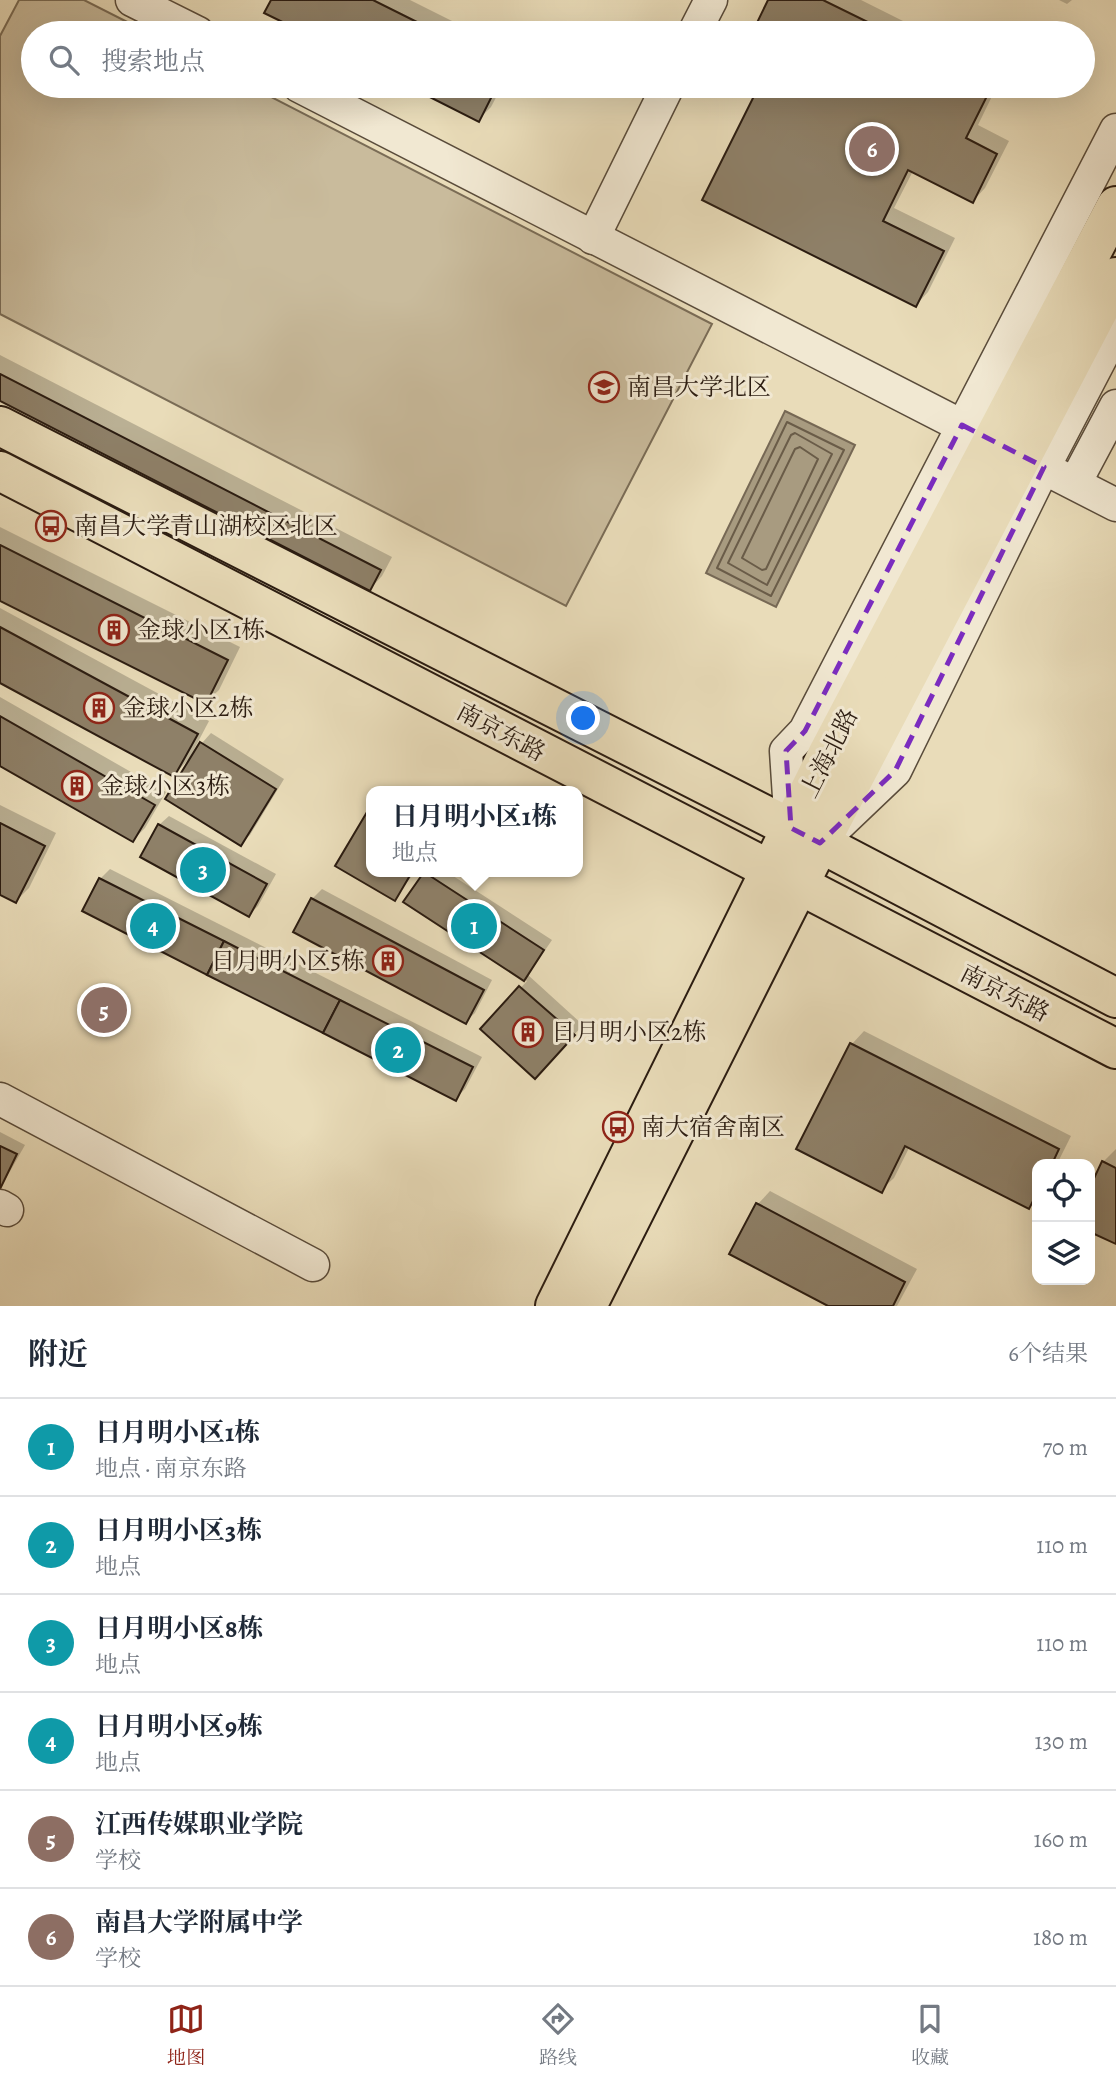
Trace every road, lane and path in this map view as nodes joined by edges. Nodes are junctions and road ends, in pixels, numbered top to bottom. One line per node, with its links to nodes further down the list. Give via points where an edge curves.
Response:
1 (711, 0): 4 (street)
2 (151, 4): 3 (street)
3 (179, 21)
4 (700, 21)
5 (322, 98): 9 (street)
6 (662, 98): 9 (street)
7 (1116, 130): 14 (street)
8 (1116, 206): 14 (main road, 上海北路)
9 (593, 238): 14 (street)
10 (1116, 277): 14 (main road, 上海北路)
11 (1116, 329): 14 (street)
12 (1116, 406): 16 (street)
13 (0, 426): 18 (main road, 南京东路)
14 (1005, 447): 16 (street); 18 (main road, 上海北路); 18 (street, via 805,731 786,751)
15 (0, 471): 19 (main road, 南京东路)
16 (1074, 483): 17 (street)
17 (1116, 505)
18 (806, 835): 19 (main road, 上海北路); 20 (main road, 南京东路)
19 (784, 880): 21 (main road, 南京东路); 24 (main road, 上海北路); 25 (main road, 上海北路)
20 (1116, 998)
21 (1116, 1049)
22 (0, 1099): 23 (street)
23 (313, 1265)
24 (555, 1306)
25 (587, 1306)

